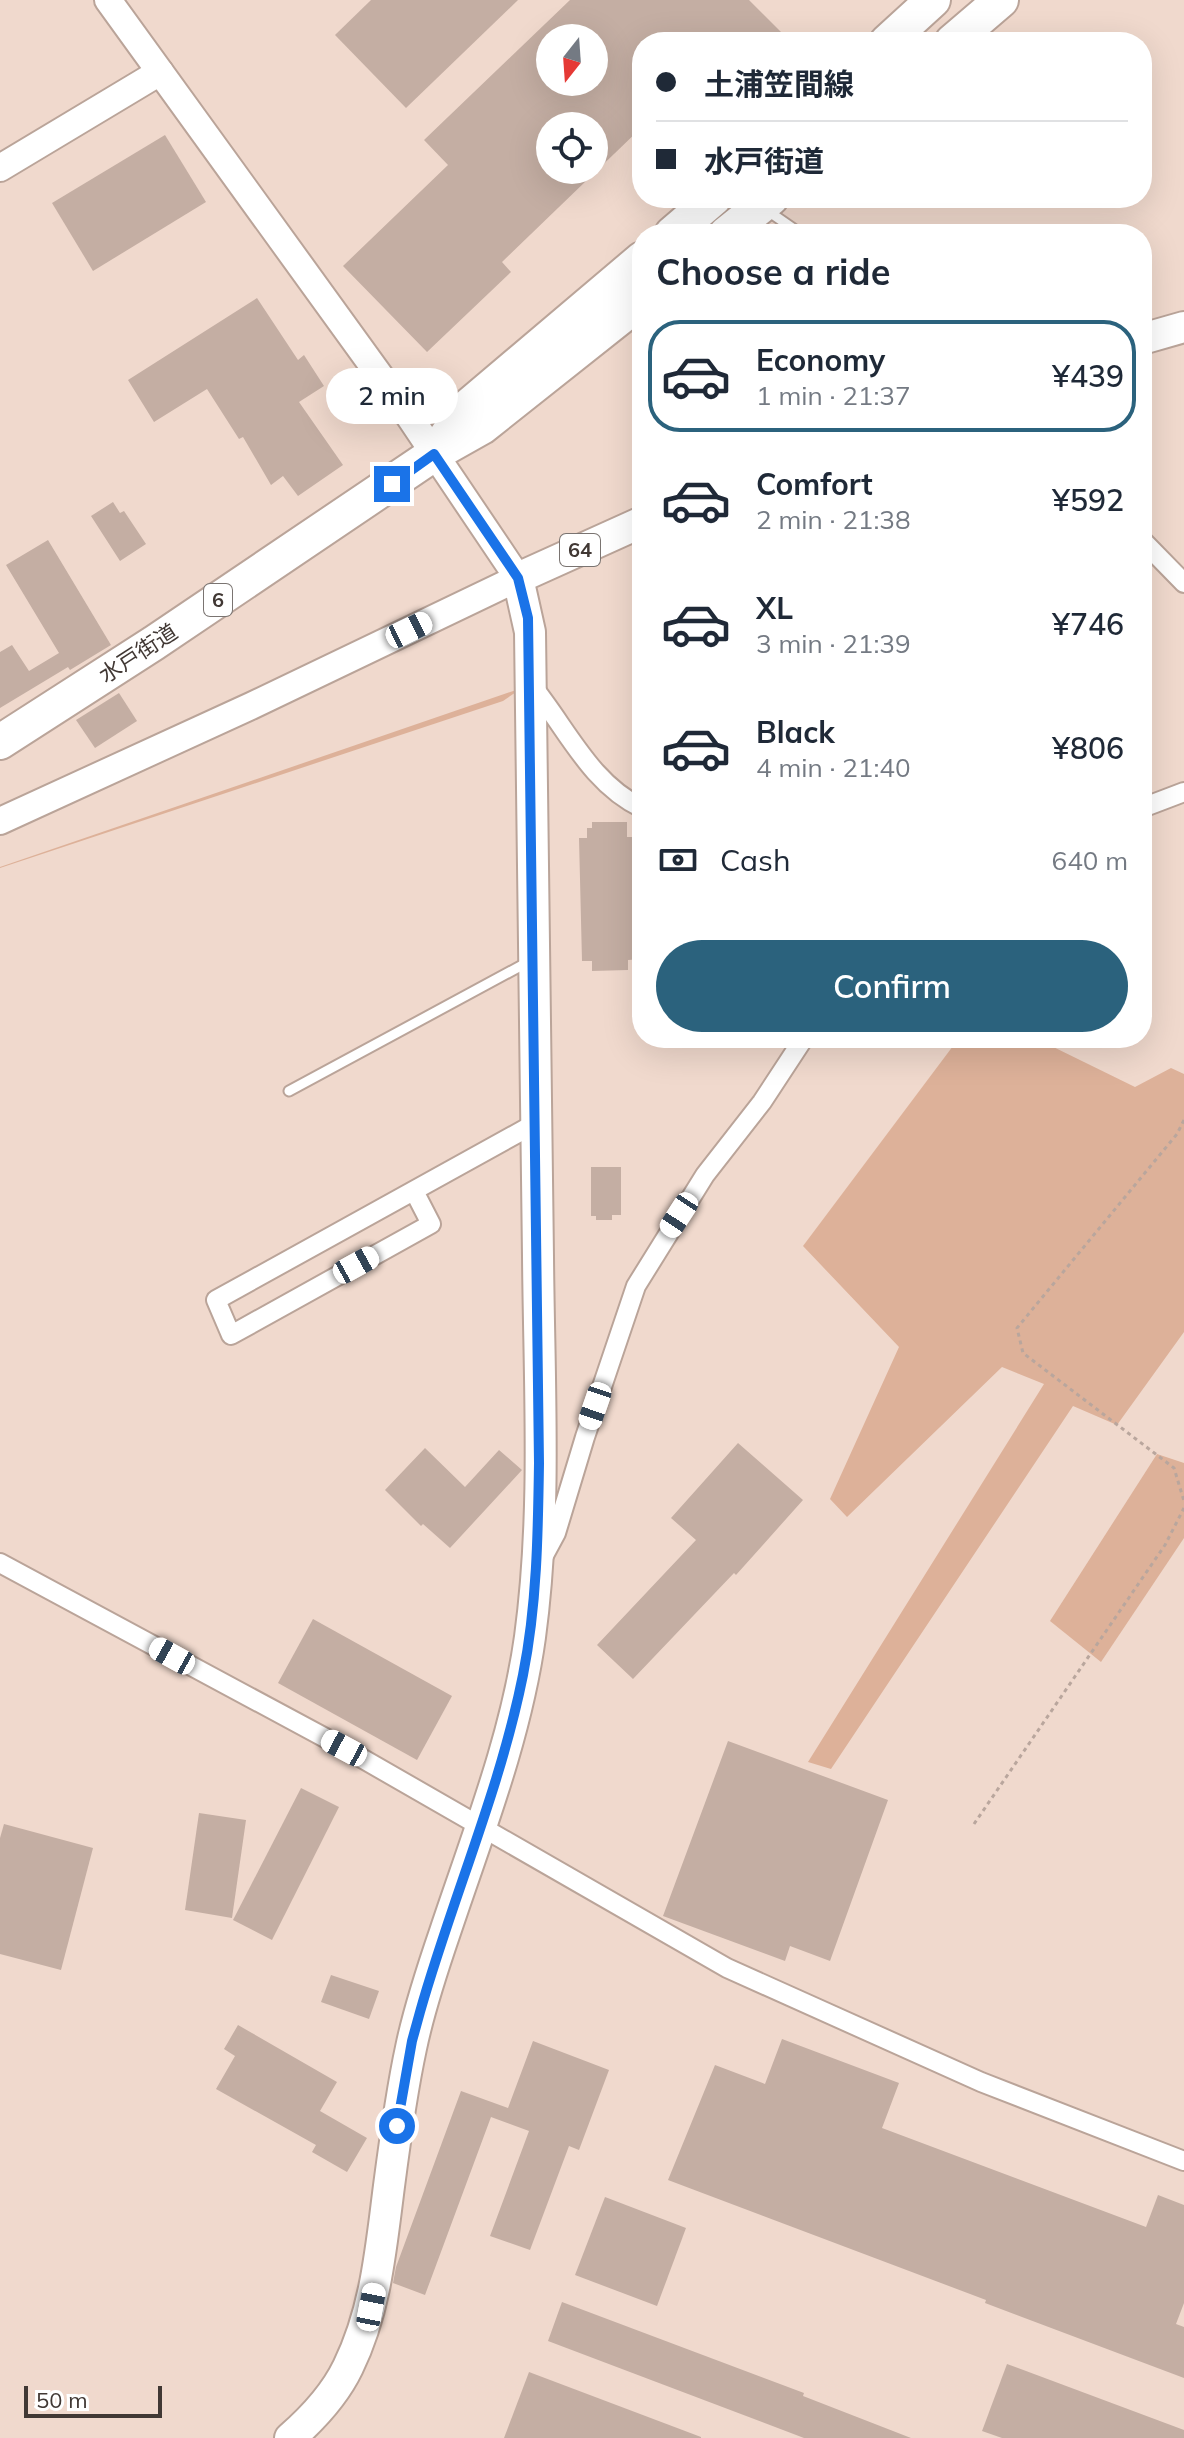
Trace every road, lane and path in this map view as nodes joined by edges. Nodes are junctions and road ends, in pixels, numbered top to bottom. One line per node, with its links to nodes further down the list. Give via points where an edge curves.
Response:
1 (108, 0): 6 (street)
2 (933, 0): 4 (highway)
3 (1001, 0): 5 (highway)
4 (898, 32)
5 (964, 32)
6 (160, 72): 7 (street); 18 (street)
7 (0, 168)
8 (702, 208): 11 (highway)
9 (758, 208): 12 (highway)
10 (773, 208): 13 (lane)
11 (684, 224)
12 (738, 224)
13 (790, 224)
14 (632, 267): 18 (highway, 水戸街道 / 6, via 466,408)
15 (632, 308): 18 (highway, 水戸街道 / 6, via 482,427)
16 (1184, 327): 17 (main road)
17 (1152, 336)
18 (434, 454): 21 (street); 24 (highway, 水戸街道 / 6)
19 (632, 527): 21 (main road, 64)
20 (1152, 550): 22 (street)
21 (518, 578): 23 (main road, via 530,632); 28 (street)
22 (1184, 583)
23 (531, 684): 26 (street, via 594,771); 29 (main road)
24 (0, 742)
25 (1184, 792): 27 (street)
26 (632, 802)
27 (1152, 804)
28 (0, 821)
29 (534, 958): 31 (lane); 33 (main road)
30 (797, 1048): 38 (street, via 705,1175 636,1286 556,1533)
31 (289, 1091)
32 (1184, 1120): 35 (path, via 1017,1328 1023,1353 1174,1468)
33 (536, 1123): 34 (street); 38 (main road)
34 (414, 1191): 34 (street, via 216,1300 231,1335 431,1224)
35 (1184, 1501)
36 (1184, 1508): 39 (path, via 1165,1545)
37 (0, 1563): 40 (street)
38 (536, 1572): 40 (main road, via 521,1687)
39 (974, 1824)
40 (481, 1827): 41 (street, via 727,1968 981,2082); 42 (main road, via 412,2041 371,2307 347,2370 313,2417)
41 (1184, 2161)
42 (290, 2438)

